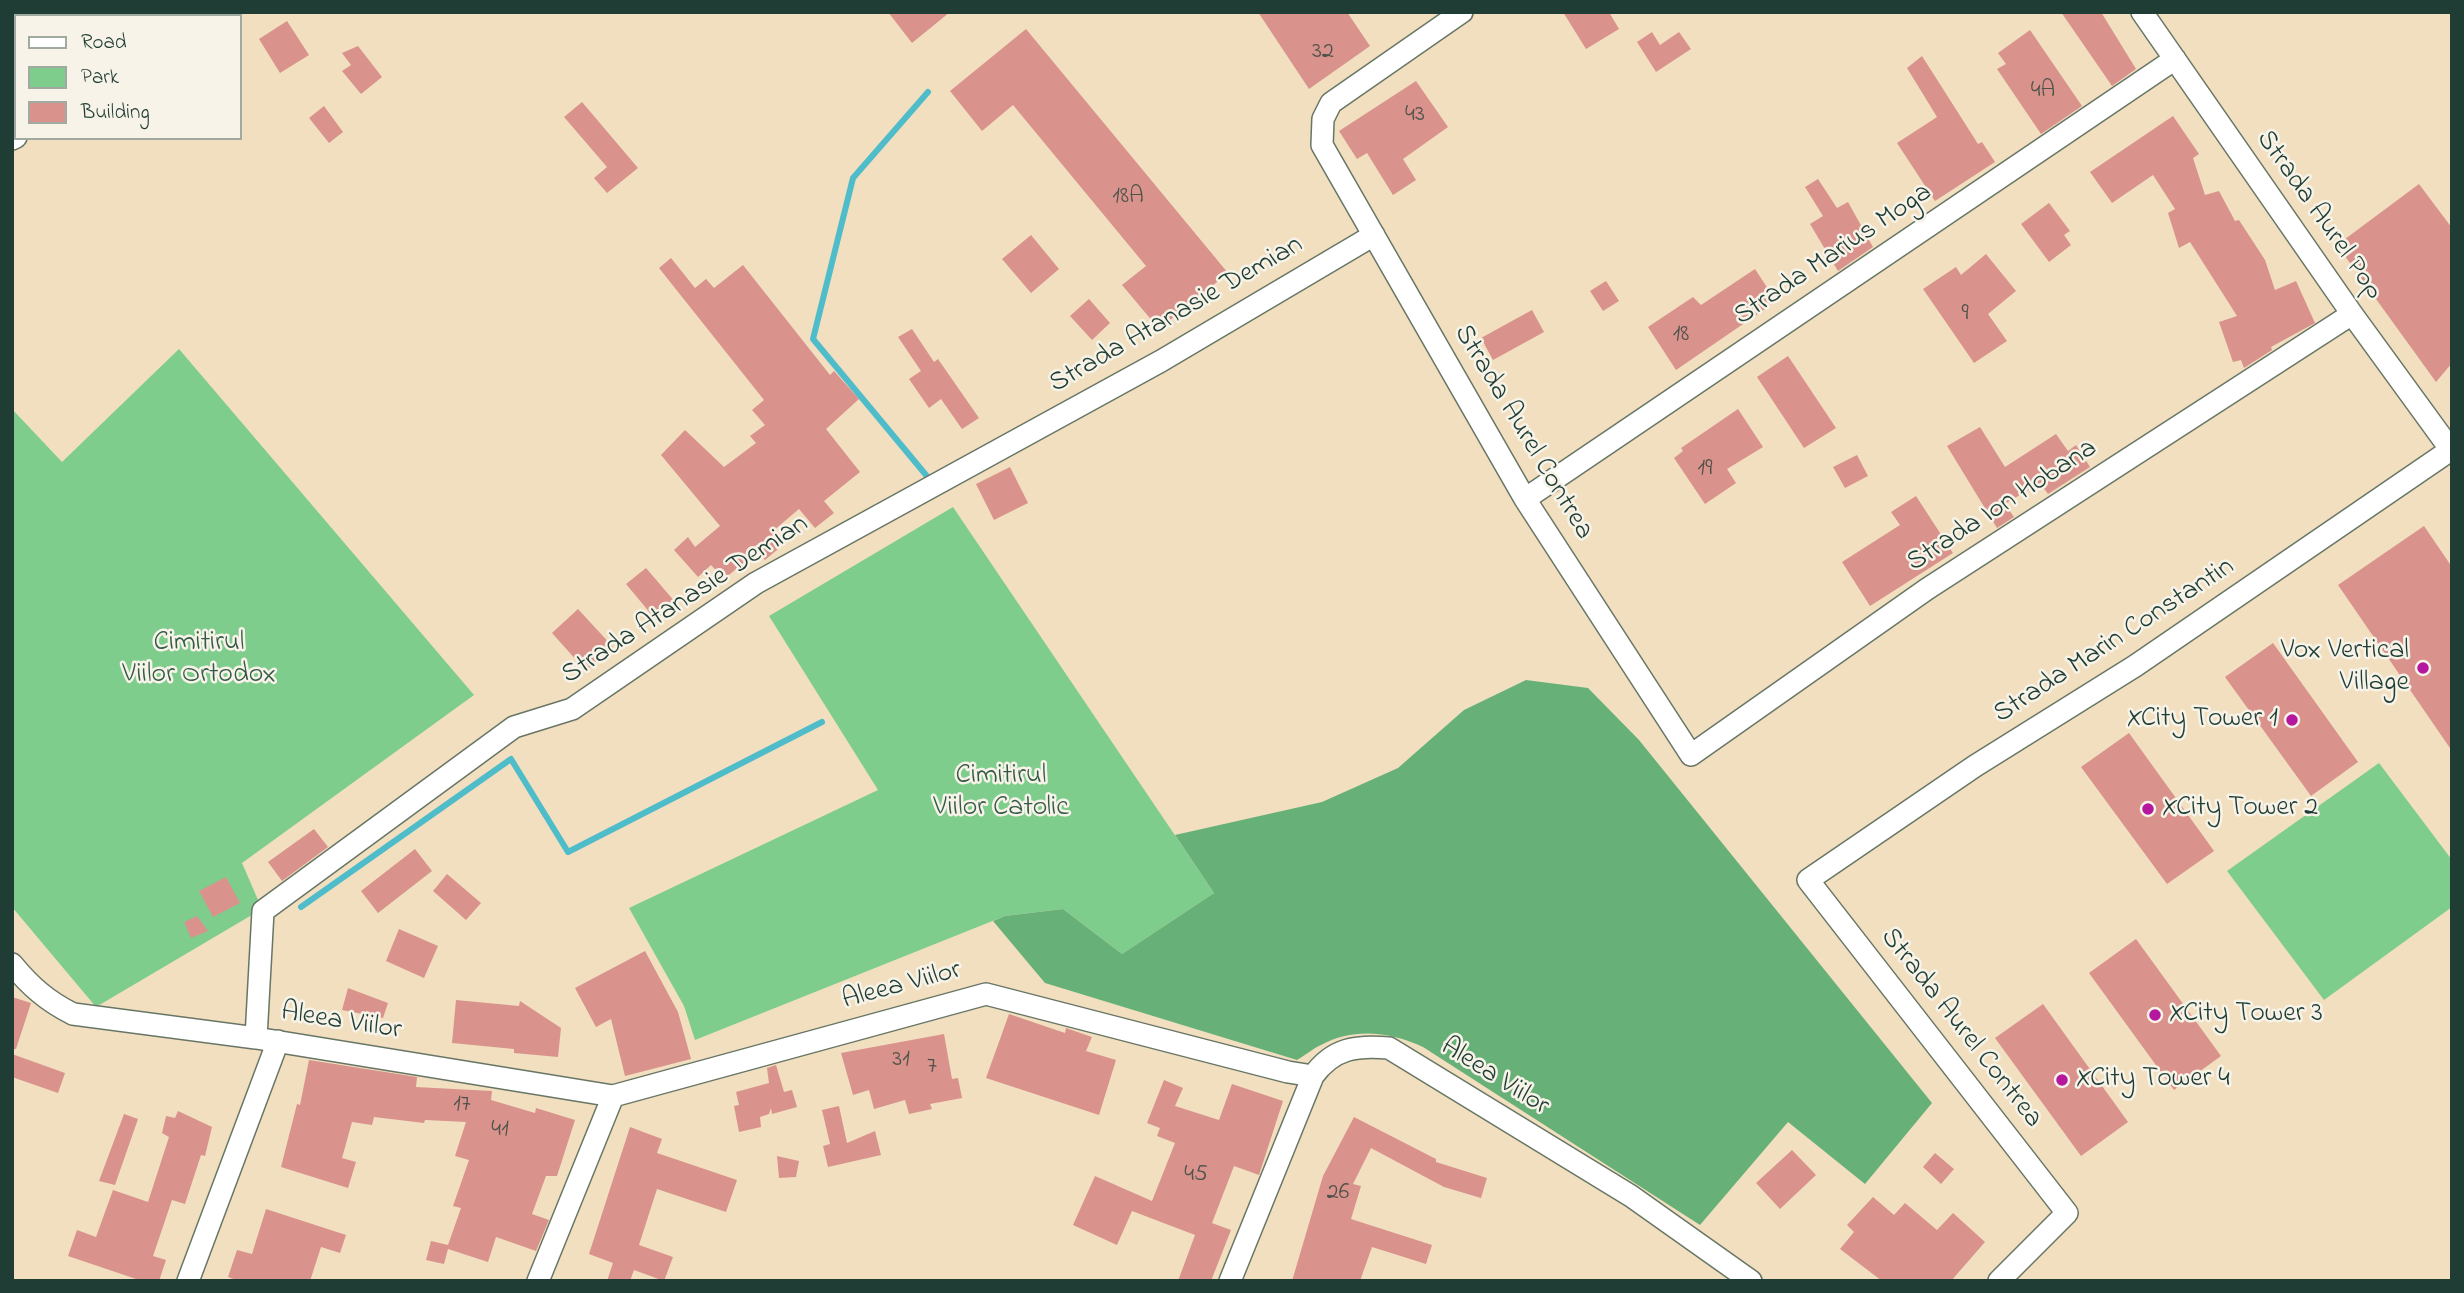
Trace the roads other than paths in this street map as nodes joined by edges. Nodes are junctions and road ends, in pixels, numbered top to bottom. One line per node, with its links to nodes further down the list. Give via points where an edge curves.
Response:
1 (1462, 12): 4 (street, Strada Aurel Contrea, via 1331,103 1320,131 1322,145)
2 (2142, 12): 3 (street, Strada Aurel Pop)
3 (2175, 59): 5 (street, Strada Aurel Pop); 7 (street, Strada Marius Moga)
4 (1374, 235): 7 (street, Strada Aurel Contrea); 11 (street, Strada Atanasie Demian, via 1161,361 756,583 572,709 514,727 263,911)
5 (2351, 314): 6 (street, Strada Aurel Pop); 8 (street, Strada Ion Hobana, via 1927,589)
6 (2451, 449): 9 (street, Strada Marin Constantin, via 2134,666 1975,766)
7 (1525, 499): 8 (street, Strada Aurel Contrea)
8 (1691, 755)
9 (1808, 880): 19 (street, Strada Aurel Contrea, via 2067,1213)
10 (12, 964): 11 (street, Aleea Viilor, via 36,991 73,1014)
11 (256, 1038): 12 (street, Aleea Viilor)
12 (278, 1041): 14 (street, Aleea Viilor); 15 (street)
13 (1313, 1076): 14 (street, Aleea Viilor, via 985,993); 17 (street); 18 (street, Aleea Viilor, via 1331,1055 1364,1045 1389,1048 1631,1196)
14 (613, 1096): 16 (street)
15 (188, 1281)
16 (538, 1281)
17 (1230, 1281)
18 (1751, 1281)
19 (1999, 1281)

